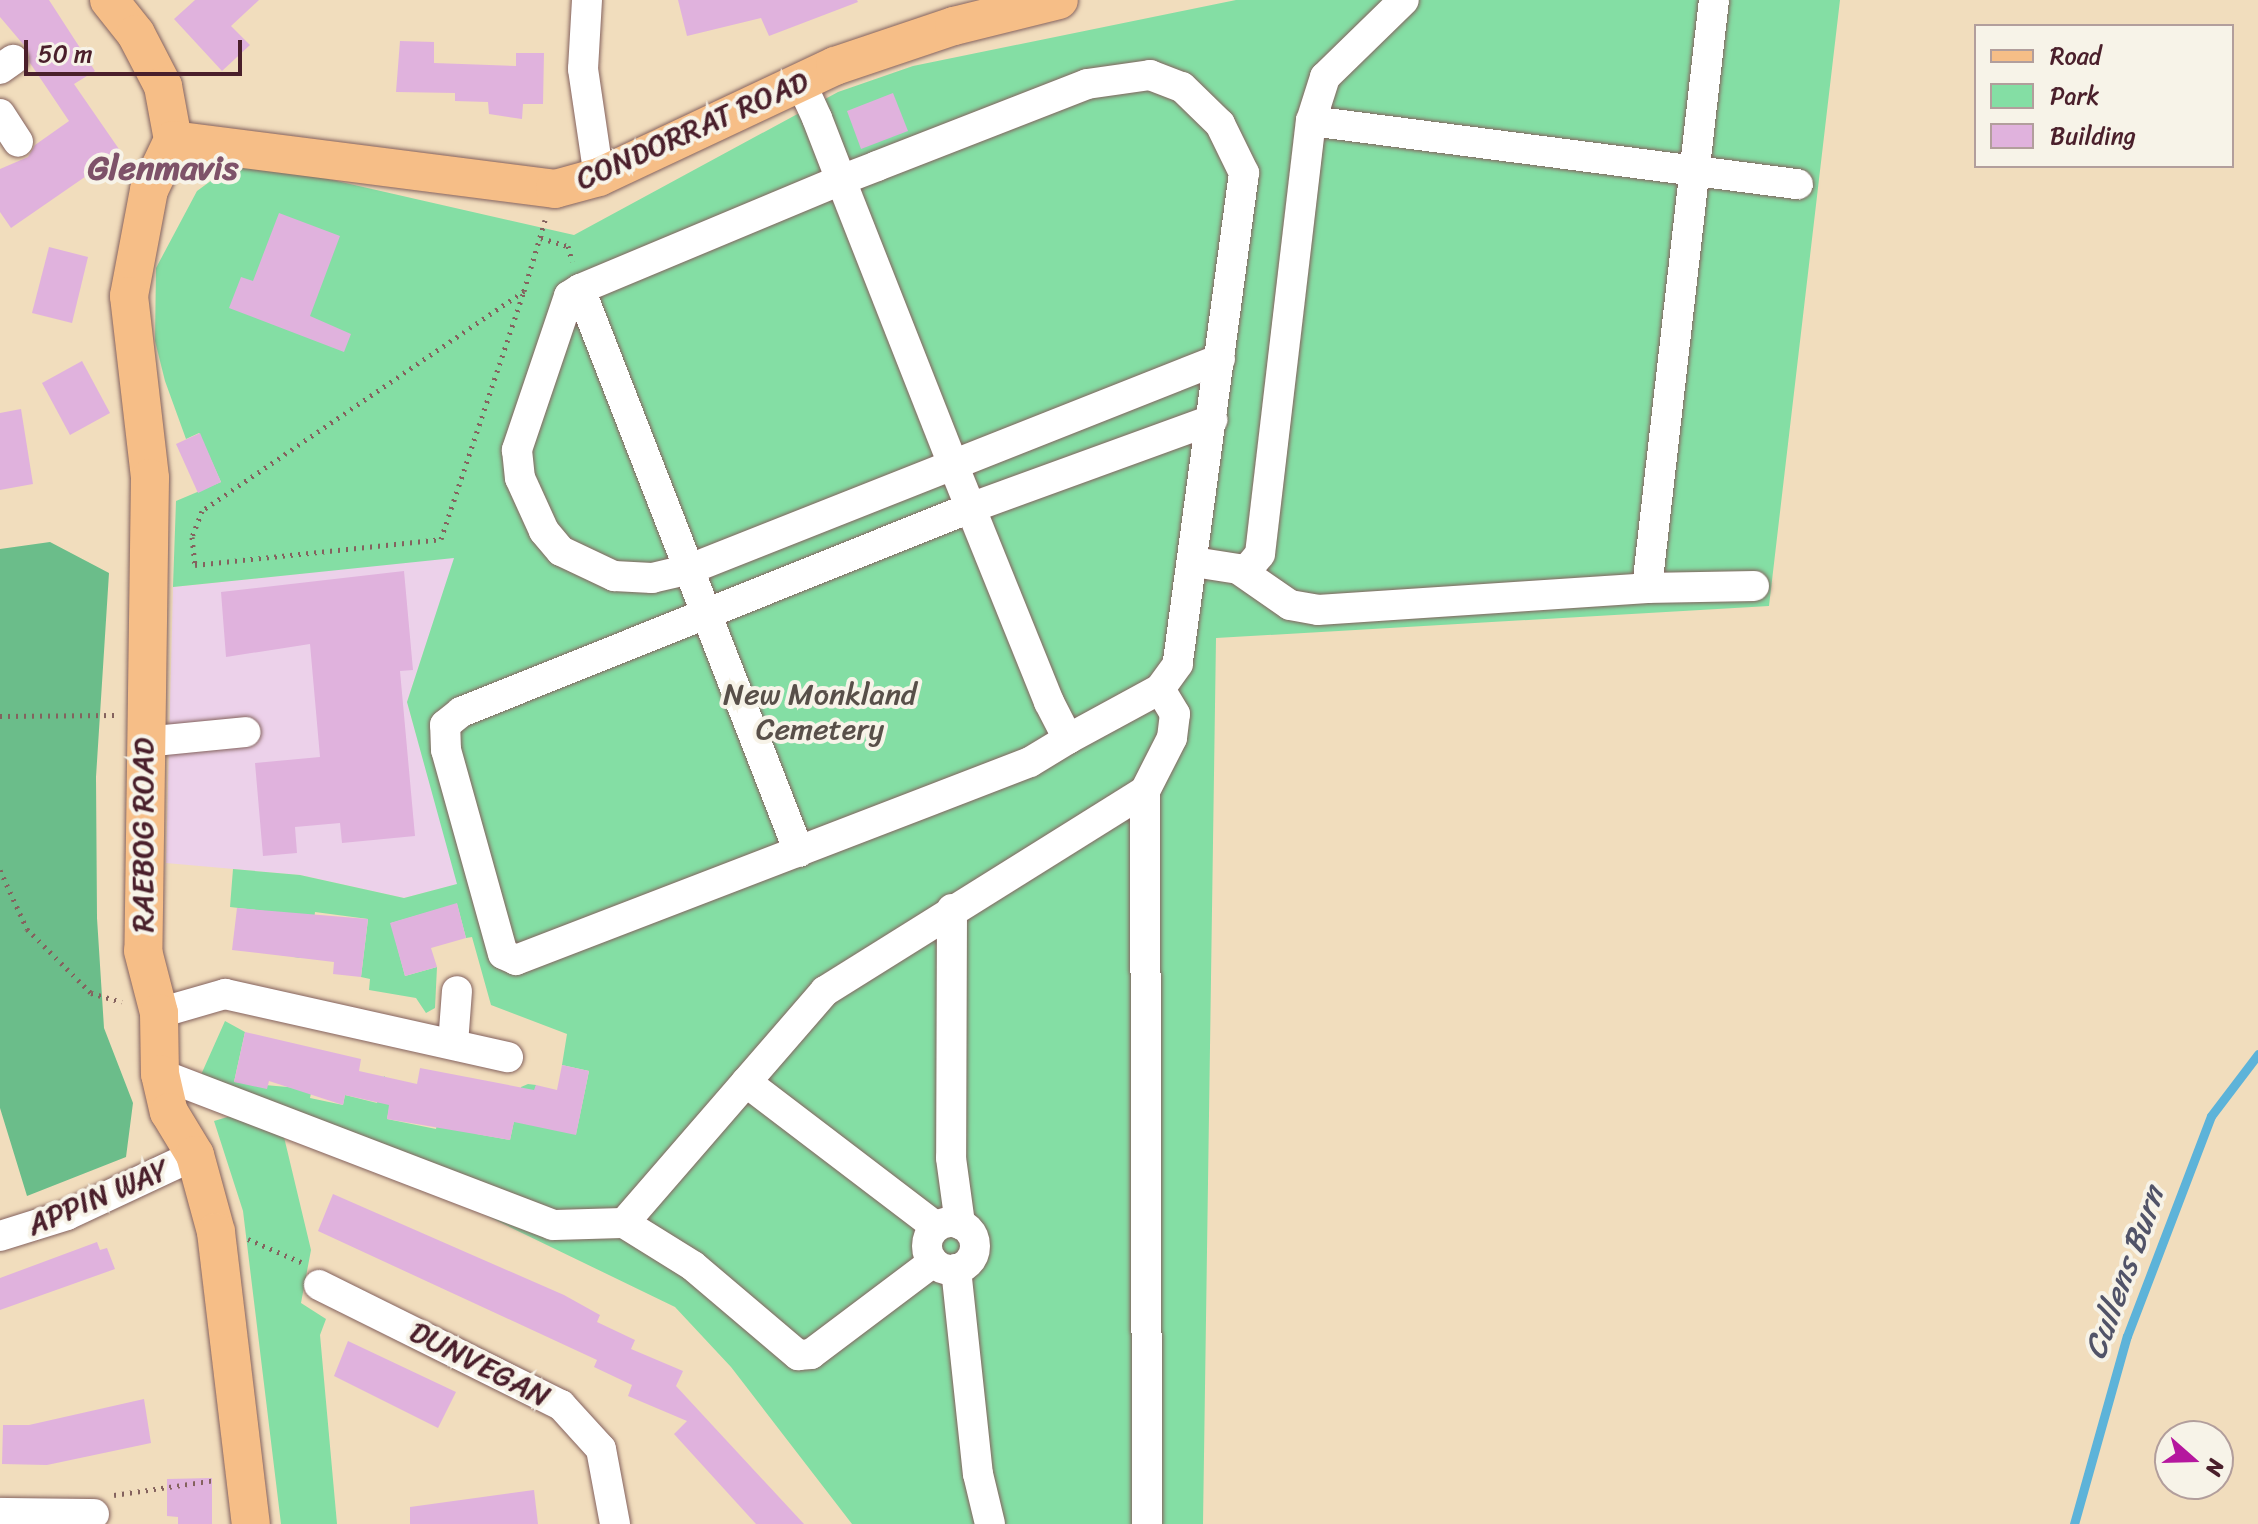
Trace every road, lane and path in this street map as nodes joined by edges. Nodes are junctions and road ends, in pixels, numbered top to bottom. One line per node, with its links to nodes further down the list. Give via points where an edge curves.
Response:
1 (109, 0): 9 (main road, via 136,34 163,86)
2 (587, 0): 12 (street, via 583,69)
3 (1059, 0): 6 (main road, CONDORRAT ROAD, via 954,26)
4 (1404, 0): 8 (street, via 1325,77)
5 (1714, 0): 11 (street)
6 (800, 81): 12 (main road, CONDORRAT ROAD); 13 (street)
7 (0, 114): 10 (street)
8 (1311, 121): 11 (street); 25 (street, via 1260,554)
9 (173, 140): 15 (main road, CONDORRAT ROAD); 31 (main road, RAEBOG ROAD, via 149,190 129,296 150,478 152,590)
10 (18, 142)
11 (1692, 172): 14 (street); 27 (street)
12 (599, 177): 15 (main road, CONDORRAT ROAD)
13 (841, 180): 17 (street); 19 (street, via 1087,84 1150,75 1182,87 1220,124 1244,173); 21 (street)
14 (1798, 184)
15 (555, 189): 16 (path)
16 (541, 238): 17 (path, via 568,246); 18 (path)
17 (580, 289): 24 (street); 24 (street, via 569,296 517,450 529,505 561,551 601,571 652,578)
18 (524, 291): 18 (path, via 441,539 195,565 192,537 202,511)
19 (1220, 359): 20 (street); 21 (street)
20 (1212, 420): 22 (street); 23 (street)
21 (952, 462): 22 (street); 24 (street)
22 (970, 508): 28 (street); 33 (street)
23 (1194, 562): 25 (street); 29 (street, via 1178,664)
24 (690, 569): 28 (street)
25 (1245, 572): 27 (street, via 1290,605 1318,610)
26 (1754, 586): 27 (street)
27 (1647, 588)
28 (707, 614): 35 (street); 35 (street, via 461,712 445,725 446,750 503,954 516,960 545,951)
29 (1160, 689): 33 (street); 34 (street, via 1175,714 1172,738)
30 (0, 716): 31 (path)
31 (144, 728): 32 (street); 39 (main road, RAEBOG ROAD, via 143,951)
32 (246, 732)
33 (1068, 739): 35 (street, via 1030,762)
34 (1145, 791): 37 (street); 57 (street)
35 (799, 852)
36 (0, 870): 39 (path, via 27,929 91,993)
37 (952, 909): 43 (street, via 825,991); 46 (street)
38 (457, 991): 40 (street)
39 (159, 1013): 40 (street, via 225,994); 42 (main road, RAEBOG ROAD)
40 (453, 1044): 41 (street)
41 (508, 1057)
42 (160, 1074): 44 (main road, RAEBOG ROAD, via 169,1112); 45 (street, via 553,1225)
43 (746, 1082): 45 (street); 46 (street)
44 (195, 1155): 47 (main road, RAEBOG ROAD); 48 (street, APPIN WAY, via 67,1215)
45 (624, 1223): 49 (street, via 693,1266 798,1355 811,1354)
46 (948, 1225): 49 (street, via 928,1240); 49 (street, via 972,1234 974,1250)
47 (216, 1232): 50 (path, via 250,1240 316,1269); 51 (main road, RAEBOG ROAD)
48 (0, 1236)
49 (944, 1265): 56 (street)
50 (319, 1285): 55 (street, DUNVEGAN, via 561,1405 601,1449)
51 (247, 1475): 53 (path, via 113,1495); 54 (main road, RAEBOG ROAD)
52 (0, 1513): 53 (street)
53 (94, 1514)
54 (251, 1524)
55 (615, 1524)
56 (990, 1524)
57 (1147, 1524)

